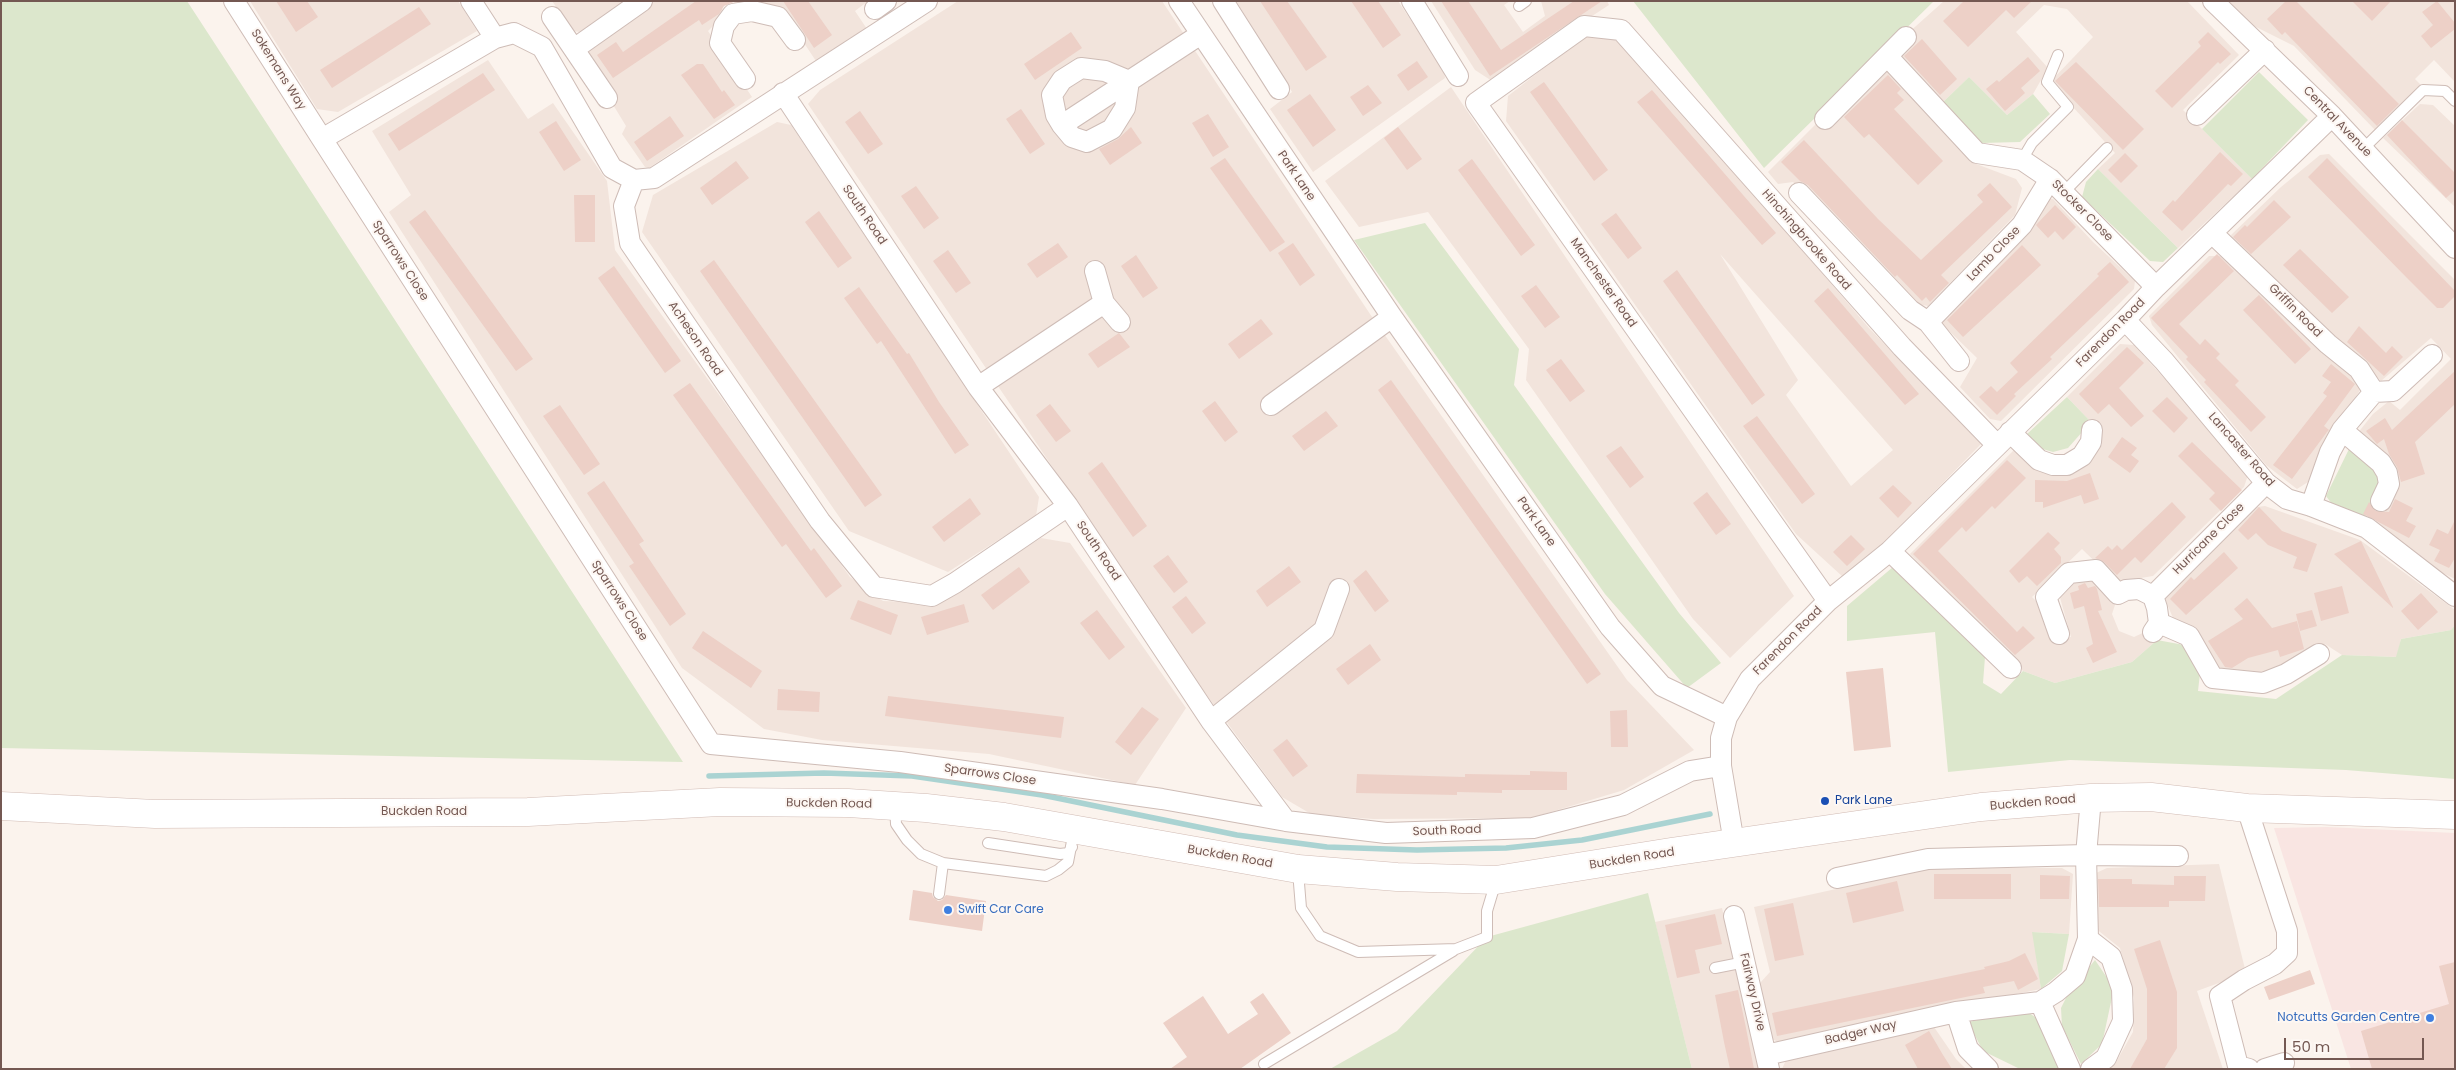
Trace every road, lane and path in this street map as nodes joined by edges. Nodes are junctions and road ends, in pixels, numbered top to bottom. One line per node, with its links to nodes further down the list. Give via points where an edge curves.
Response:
1 (234, 1): 31 (street, Sokemans Way)
2 (470, 1): 14 (street)
3 (642, 1): 16 (street)
4 (927, 1): 24 (street)
5 (1180, 1): 12 (street, Park Lane)
6 (1223, 1): 23 (street)
7 (1412, 1): 20 (street)
8 (2213, 1): 17 (street, Central Avenue)
9 (729, 8): 15 (street, via 778,17); 21 (street, via 720,43)
10 (552, 17): 16 (street)
11 (1621, 30): 54 (street, Hinchingbrooke Road, via 1902,347); 63 (street, Manchester Road, via 1584,26 1476,103)
12 (1202, 34): 22 (street); 43 (street, Park Lane)
13 (1906, 37): 19 (street)
14 (495, 38): 31 (street); 35 (street, via 514,33 542,47 612,168)
15 (795, 40)
16 (574, 49): 25 (street)
17 (2265, 50): 27 (street); 28 (street, Central Avenue)
18 (2058, 56): 34 (lane, via 2046,82 2068,107 2032,143)
19 (1888, 57): 29 (street); 34 (street, Stocker Close, via 1977,153)
20 (1458, 76)
21 (744, 79)
22 (1129, 81): 30 (street); 30 (street, via 1125,108 1112,129 1087,142 1072,138); 30 (street, via 1106,71 1081,68 1062,80 1052,95 1056,115)
23 (1280, 89)
24 (783, 93): 35 (street, via 654,178); 49 (street, South Road)
25 (607, 98)
26 (2455, 101): 33 (lane, via 2445,91 2423,90)
27 (2197, 115)
28 (2332, 116): 33 (street, Central Avenue); 38 (street, Farendon Road)
29 (1825, 119)
30 (1062, 125)
31 (322, 139): 75 (street, Sparrows Close, via 711,744 900,762 1162,799)
32 (2107, 148): 36 (lane)
33 (2364, 149): 39 (street, Central Avenue)
34 (2022, 160): 36 (street, Stocker Close)
35 (634, 180): 57 (street, Acheson Road, via 624,206 630,243 820,521 874,587 932,596)
36 (2057, 185): 41 (street, Stocker Close); 46 (street, Lamb Close)
37 (1799, 193): 46 (street, via 1910,310)
38 (2212, 232): 41 (street, Farendon Road); 50 (street, Griffin Road, via 2328,344 2359,369)
39 (2455, 248)
40 (1095, 270): 42 (street)
41 (2156, 287): 44 (street, Farendon Road)
42 (1104, 303): 45 (street); 49 (street)
43 (1392, 318): 51 (street); 67 (street, Park Lane, via 1610,627 1662,686)
44 (2125, 320): 54 (street, Farendon Road); 55 (street, Lancaster Road, via 2164,361)
45 (1120, 322)
46 (1928, 322): 48 (street)
47 (2432, 355): 50 (street, via 2393,391)
48 (1959, 361)
49 (978, 386): 57 (street, South Road)
50 (2374, 392): 53 (street)
51 (1271, 404)
52 (2092, 430): 54 (street, Hinchingbrooke Road, via 2091,442 2082,456 2067,465 2039,460)
53 (2342, 430): 56 (street, via 2381,462 2387,473 2389,484); 58 (street, via 2330,452)
54 (2004, 438): 59 (street, Farendon Road)
55 (2266, 483): 58 (street, Lancaster Road, via 2287,499); 61 (street, Hurricane Close)
56 (2380, 501)
57 (1068, 506): 68 (street, South Road)
58 (2311, 506): 62 (street, Lancaster Road, via 2367,528)
59 (1890, 552): 63 (street, Farendon Road); 66 (street)
60 (1339, 589): 68 (street, via 1324,630)
61 (2152, 596): 64 (street, via 2139,589 2118,594 2096,570 2069,573 2046,597); 65 (street, via 2158,608 2156,628 2189,636 2213,678 2263,683)
62 (2455, 596)
63 (1828, 601): 67 (street, Farendon Road, via 1750,679)
64 (2059, 634)
65 (2320, 654)
66 (2011, 668)
67 (1727, 717): 69 (street, Farendon Road, via 1721,738)
68 (1211, 721): 75 (street, South Road)
69 (1721, 766): 75 (street, South Road, via 1690,771 1623,805 1533,828 1386,833); 78 (street, Farendon Road)
70 (2091, 798): 73 (main road, Buckden Road, via 2151,797); 78 (main road, Buckden Road, via 1981,808); 79 (street, Badger Way)
71 (1, 806): 72 (main road, Buckden Road, via 165,814 528,812 720,802)
72 (895, 806): 76 (main road, Buckden Road, via 1004,818); 81 (lane, via 896,824 907,840 921,854)
73 (2247, 808): 74 (main road, Buckden Road); 99 (street, via 2287,931 2287,953 2275,964 2220,996 2238,1066)
74 (2455, 815)
75 (1286, 821)
76 (1073, 838): 77 (lane, via 1068,853 1060,854); 81 (lane, via 1068,862 1046,876); 82 (main road, Buckden Road)
77 (988, 843)
78 (1734, 843): 84 (main road, Buckden Road)
79 (2086, 855): 80 (street); 83 (street, via 1928,859); 87 (street, Badger Way)
80 (2178, 856)
81 (943, 863): 85 (lane)
82 (1298, 869): 84 (main road, Buckden Road); 88 (lane, via 1301,908 1320,936 1358,952)
83 (1837, 878)
84 (1496, 880): 88 (lane, via 1487,911 1487,938)
85 (939, 894)
86 (1734, 916): 89 (street, Fairway Drive)
87 (2088, 940): 91 (street, Badger Way, via 2075,976); 98 (street, via 2111,957 2122,989 2123,1021 2106,1058)
88 (1456, 949): 95 (lane)
89 (1745, 962): 90 (lane); 93 (street, Fairway Drive)
90 (1715, 968)
91 (2040, 1002): 92 (street, Badger Way); 97 (street)
92 (1956, 1012): 93 (street, Badger Way); 96 (street, via 1968,1049)
93 (1767, 1062)
94 (2284, 1062): 100 (street)
95 (1264, 1064)
96 (1988, 1069)
97 (2070, 1069)
98 (2091, 1069)
99 (2249, 1069)
100 (2266, 1069)

